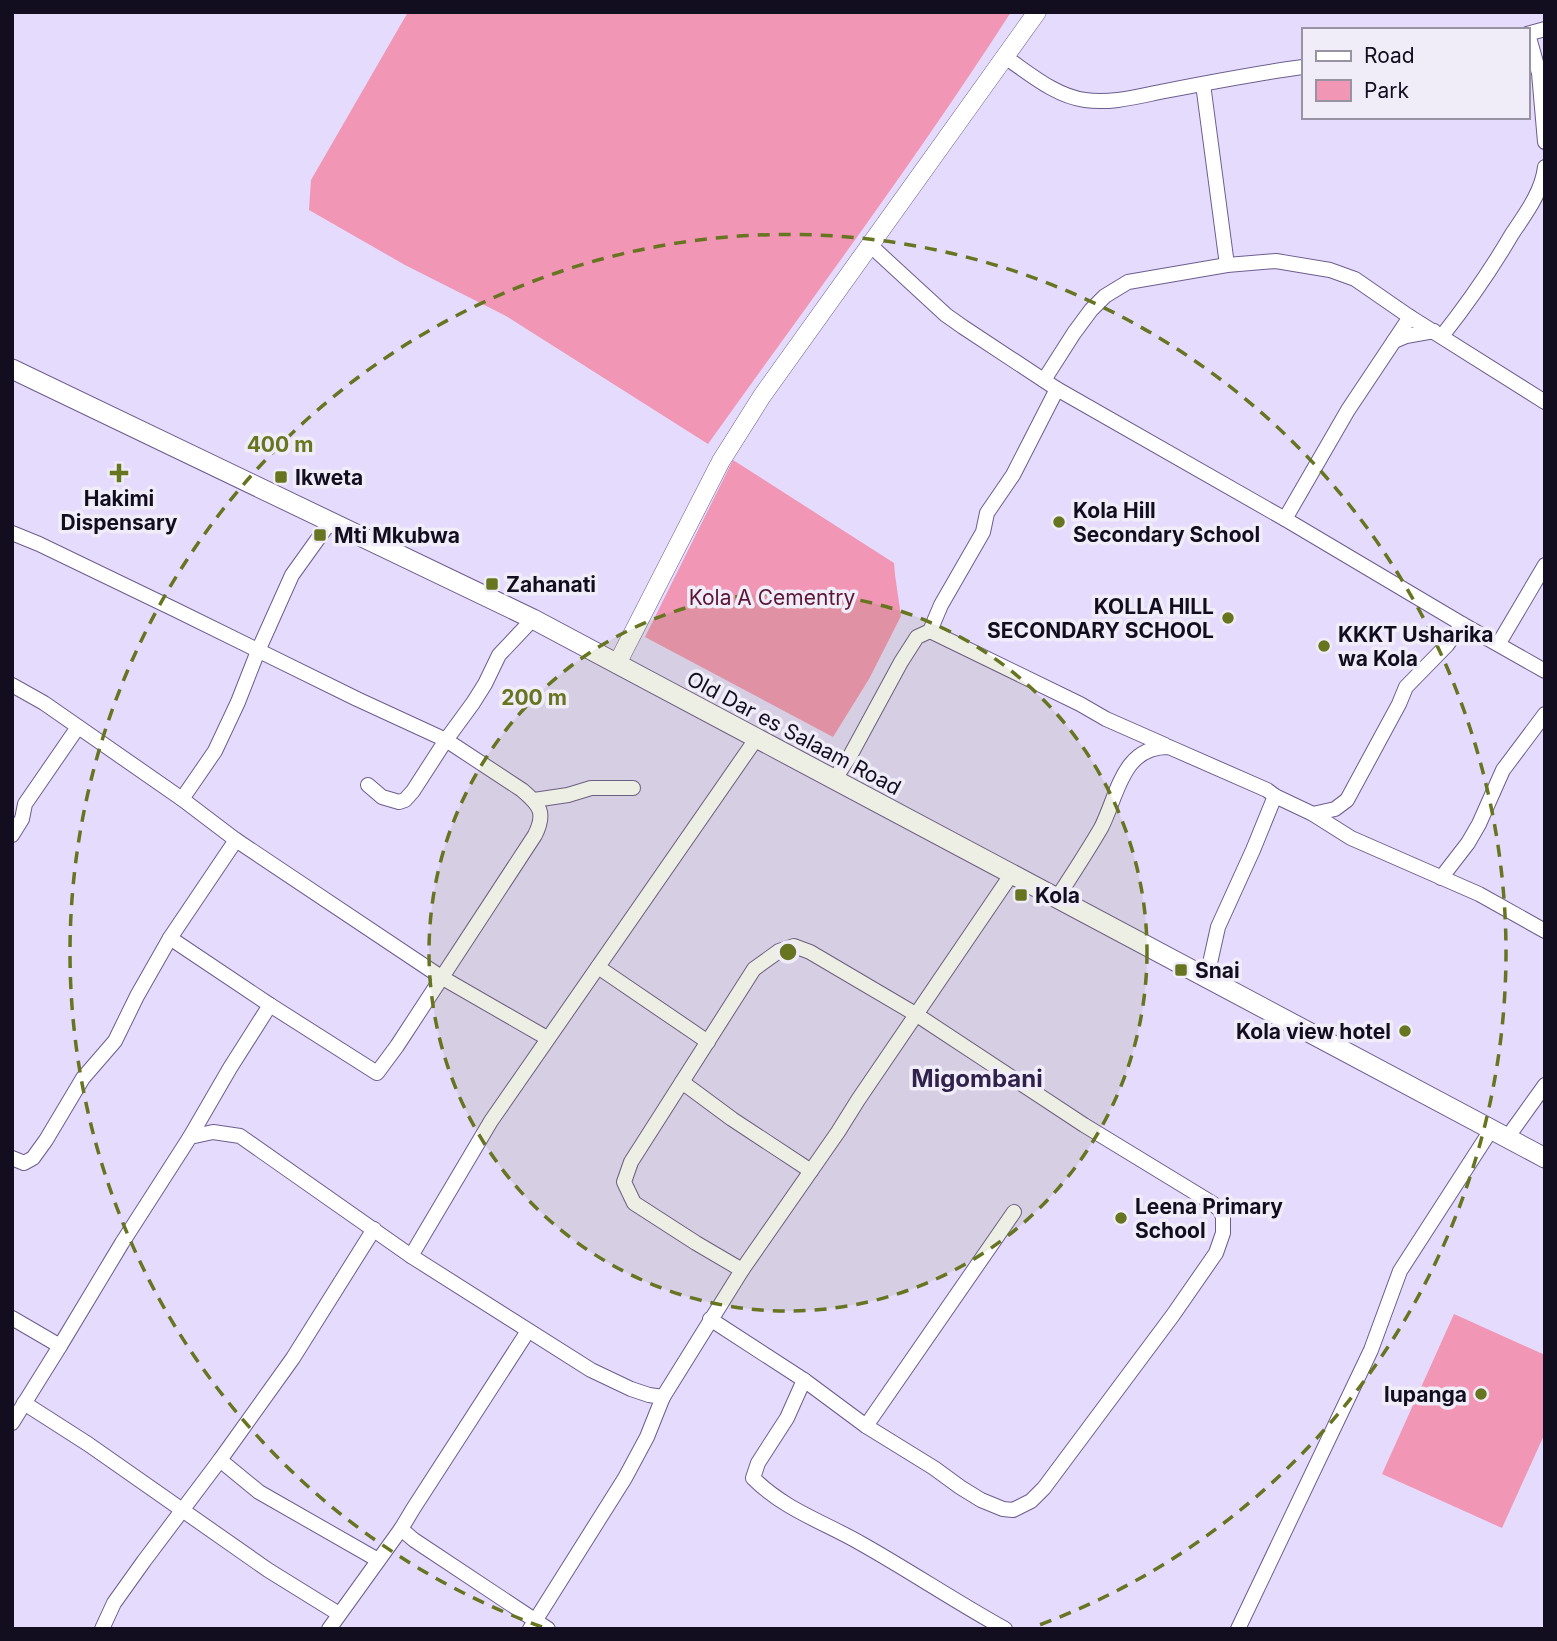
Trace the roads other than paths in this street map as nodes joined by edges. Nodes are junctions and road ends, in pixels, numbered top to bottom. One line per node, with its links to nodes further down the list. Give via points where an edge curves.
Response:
1 (1037, 12): 3 (street)
2 (1529, 38): 6 (street, via 1539,73)
3 (1005, 57): 5 (street, via 1052,88 1084,100 1114,101); 8 (street)
4 (1302, 66): 5 (street)
5 (1203, 84): 9 (street)
6 (1545, 142)
7 (1545, 167): 11 (street, via 1534,199 1492,268 1465,307)
8 (871, 246): 14 (street, via 962,327); 25 (street, via 721,461)
9 (1227, 265): 10 (street, via 1276,261 1330,270 1355,279); 14 (street, via 1128,282 1105,296 1079,325)
10 (1410, 317): 11 (street); 12 (street)
11 (1438, 334): 12 (street); 15 (street)
12 (1394, 341): 16 (street)
13 (12, 369): 17 (main road, Old Dar es Salaam Road)
14 (1050, 385): 16 (street); 22 (street, via 1013,475 987,513 983,532)
15 (1545, 402)
16 (1285, 519): 21 (street)
17 (330, 522): 20 (main road, Old Dar es Salaam Road); 24 (street, via 292,575)
18 (12, 533): 24 (street)
19 (1545, 565): 23 (street)
20 (533, 619): 25 (main road, Old Dar es Salaam Road); 31 (street, via 499,655)
21 (1462, 624): 23 (street); 39 (street, via 1406,687 1347,800 1335,809)
22 (930, 631): 32 (street); 33 (street, via 917,637)
23 (1499, 643): 26 (street)
24 (258, 651): 31 (street); 37 (street, via 215,751)
25 (617, 664): 30 (main road, Old Dar es Salaam Road)
26 (1545, 671)
27 (12, 685): 29 (street)
28 (1545, 714): 43 (street, via 1503,770 1473,834)
29 (78, 727): 37 (street); 40 (street, via 24,804 22,819)
30 (756, 738): 33 (main road, Old Dar es Salaam Road); 47 (street)
31 (446, 740): 34 (street, via 405,800 382,797); 38 (street)
32 (1169, 747): 36 (street); 44 (street, via 1144,751 1122,775 1102,826)
33 (834, 780): 42 (main road, Old Dar es Salaam Road)
34 (368, 785)
35 (633, 788): 38 (street, via 592,788)
36 (1275, 796): 39 (street); 48 (street, via 1218,927)
37 (182, 799): 41 (street)
38 (534, 800): 49 (street, via 541,809 538,828)
39 (1313, 814): 43 (street, via 1351,838)
40 (12, 835)
41 (236, 840): 46 (street); 49 (street)
42 (1011, 875): 44 (main road, Old Dar es Salaam Road); 51 (street)
43 (1441, 878): 45 (street)
44 (1057, 898): 48 (main road, Old Dar es Salaam Road)
45 (1545, 931)
46 (170, 938): 50 (street); 58 (street, via 115,1041 83,1078 46,1140 24,1163)
47 (598, 967): 52 (street); 53 (street)
48 (1202, 977): 56 (main road, Old Dar es Salaam Road)
49 (441, 978): 50 (street, via 377,1073); 52 (street)
50 (270, 1005): 57 (street)
51 (917, 1015): 53 (street, via 794,946 754,969); 60 (street); 73 (street, via 1212,1203 1222,1213 1223,1233 1216,1252 1173,1315 1044,1488 1023,1506 1003,1509 981,1500)
52 (547, 1038): 63 (street, via 491,1121)
53 (708, 1042): 54 (street)
54 (682, 1082): 60 (street); 64 (street, via 631,1162 624,1182 640,1208)
55 (1545, 1085): 56 (street)
56 (1499, 1134): 59 (main road, Old Dar es Salaam Road); 83 (street, via 1400,1271 1371,1350)
57 (190, 1137): 62 (street, via 213,1132 240,1136); 68 (street)
58 (12, 1158)
59 (1545, 1158)
60 (811, 1171): 64 (street)
61 (1014, 1212): 73 (street)
62 (374, 1230): 63 (street); 74 (street, via 293,1358)
63 (411, 1256): 67 (street)
64 (742, 1270): 66 (street)
65 (12, 1318): 68 (street)
66 (710, 1319): 69 (street); 70 (street)
67 (528, 1331): 70 (street, via 591,1370 631,1389); 76 (street)
68 (61, 1346): 71 (street)
69 (804, 1380): 73 (street); 80 (street, via 753,1478 793,1509 860,1542)
70 (663, 1397): 79 (street, via 625,1478)
71 (24, 1403): 72 (street); 75 (street)
72 (12, 1423)
73 (866, 1426)
74 (220, 1460): 75 (street); 77 (street, via 259,1492)
75 (182, 1511): 78 (street); 81 (street, via 114,1603)
76 (401, 1529): 77 (street); 79 (street)
77 (378, 1560): 78 (street)
78 (339, 1614): 82 (street)
79 (538, 1626)
80 (996, 1627)
81 (102, 1629)
82 (329, 1629)
83 (1238, 1629)

